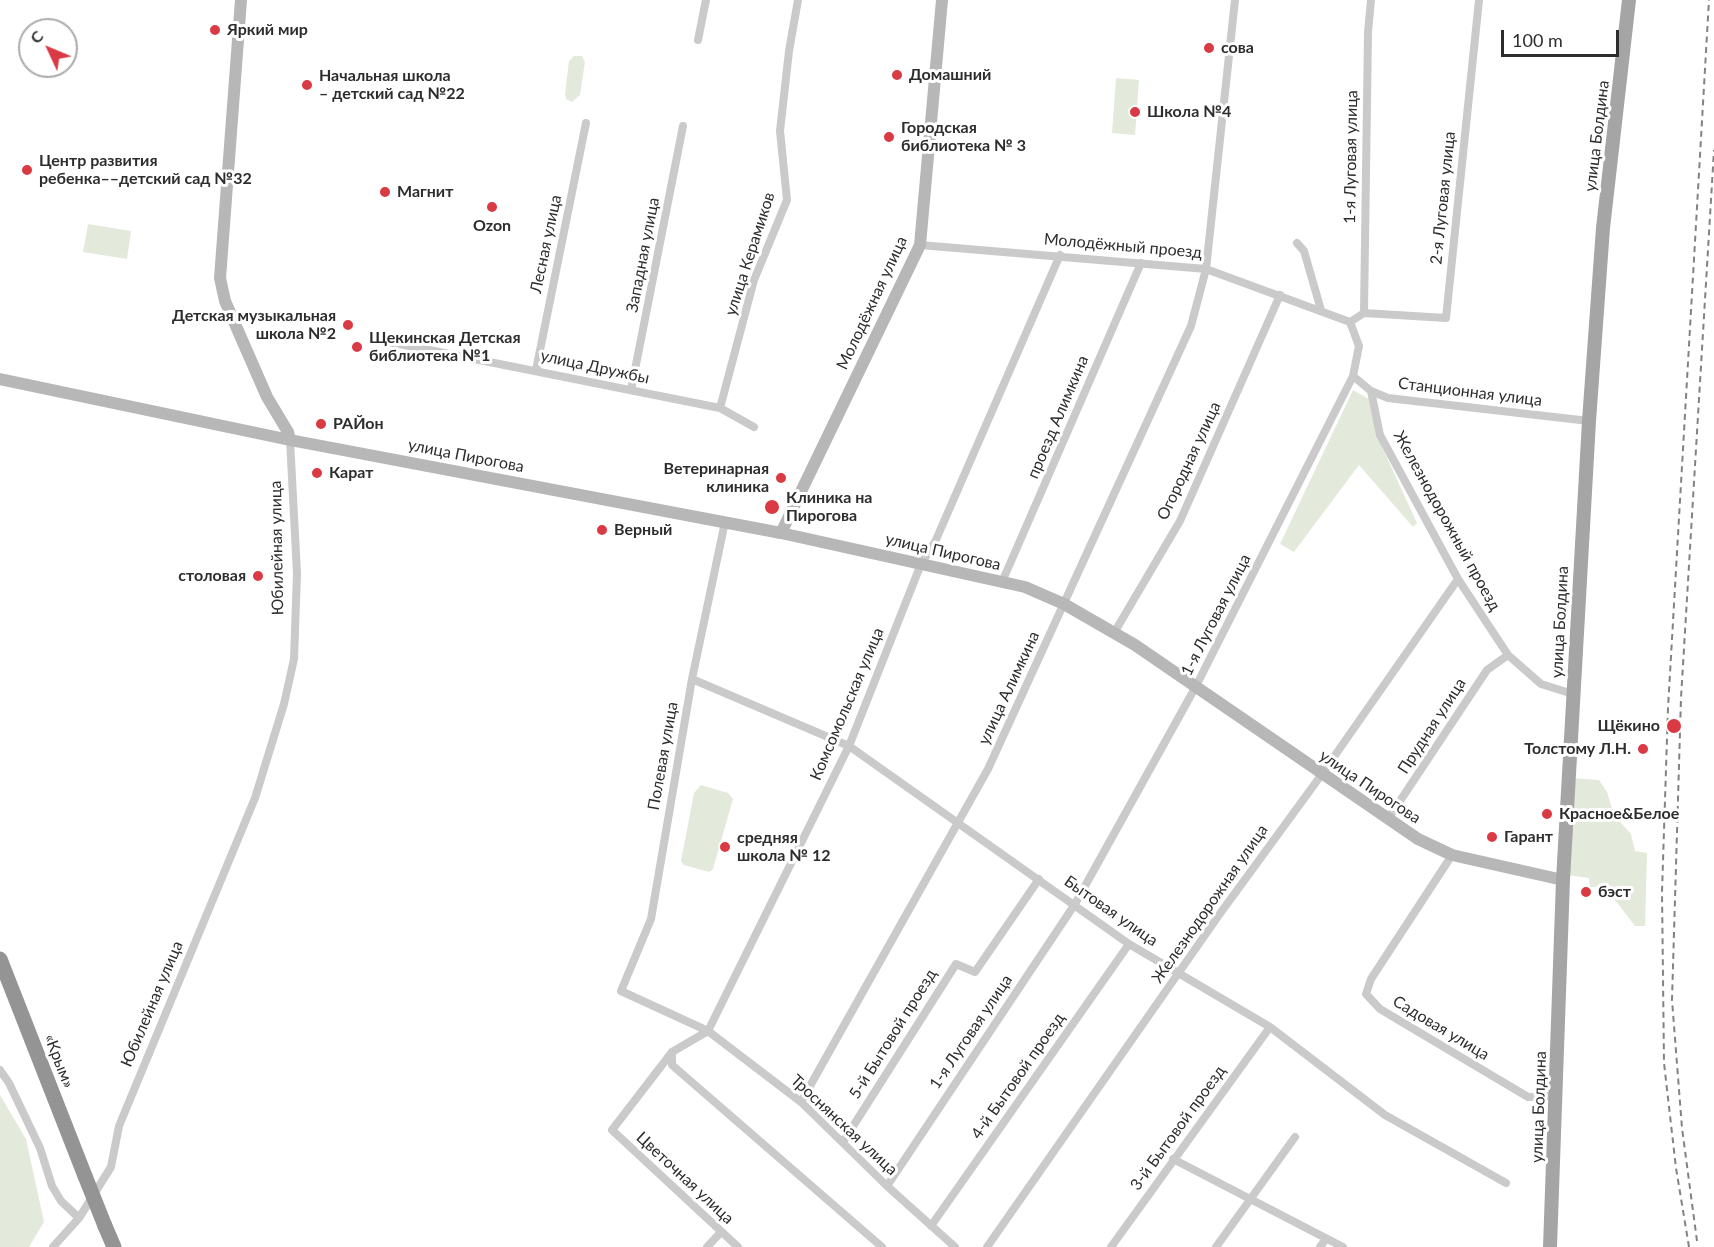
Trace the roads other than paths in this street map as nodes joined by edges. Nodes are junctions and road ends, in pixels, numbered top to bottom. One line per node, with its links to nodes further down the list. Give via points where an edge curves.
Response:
1 (241, 0): 30 (street, Юбилейная улица, via 220,278 229,311)
2 (706, 0): 9 (street)
3 (798, 0): 27 (street, улица Керамиков, via 780,131 787,200 754,280)
4 (942, 0): 13 (street, Молодёжная улица)
5 (1235, 0): 16 (street, улица Алимкина)
6 (1371, 0): 19 (street, 1-я Луговая улица)
7 (1479, 0): 19 (street, 2-я Луговая улица, via 1446,318)
8 (1629, 0): 28 (main road, улица Болдина, via 1603,228)
9 (698, 40)
10 (586, 123): 22 (street, Лесная улица)
11 (683, 126): 25 (street, Западная улица)
12 (1297, 243): 18 (street, via 1304,252)
13 (920, 245): 14 (street, Молодёжный проезд); 32 (street, Молодёжная улица)
14 (1060, 255): 15 (street, Молодёжный проезд); 33 (street, Комсомольская улица, via 935,542)
15 (1141, 263): 16 (street, Молодёжный проезд); 35 (street, проезд Алимкина)
16 (1206, 268): 17 (street, Молодёжный проезд); 36 (street, улица Алимкина, via 1191,326)
17 (1280, 295): 18 (street, Молодёжный проезд); 37 (street, Огородная улица, via 1179,521)
18 (1321, 310): 20 (street, Молодёжный проезд)
19 (1364, 313): 20 (street)
20 (1350, 322): 23 (street, 1-я Луговая улица, via 1359,346)
21 (389, 342): 22 (street, улица Дружбы)
22 (536, 370): 25 (street, улица Дружбы)
23 (1353, 376): 26 (street, Станционная улица); 40 (street, 1-я Луговая улица)
24 (0, 379): 30 (street, улица Пирогова)
25 (632, 390): 27 (street, улица Дружбы)
26 (1371, 392): 28 (street, Станционная улица, via 1389,398); 34 (street, Железнодорожный проезд, via 1380,435)
27 (720, 408): 29 (street, улица Дружбы)
28 (1589, 421): 41 (main road, улица Болдина)
29 (754, 427)
30 (290, 440): 31 (street, улица Пирогова); 66 (street, Юбилейная улица, via 297,573 294,659 284,705 255,798 119,1126 111,1167)
31 (725, 522): 32 (street, улица Пирогова); 39 (street, Полевая улица)
32 (782, 533): 33 (street, улица Пирогова)
33 (921, 564): 35 (street, улица Пирогова); 42 (street, Комсомольская улица)
34 (1458, 579): 38 (street, Железнодорожный проезд); 43 (street, Железнодорожная улица)
35 (1002, 582): 36 (street, улица Пирогова)
36 (1064, 604): 37 (street, улица Пирогова); 45 (street, улица Алимкина)
37 (1114, 633): 40 (street, улица Пирогова)
38 (1508, 655): 41 (street, Железнодорожный проезд, via 1541,684); 44 (street, Прудная улица, via 1487,670)
39 (692, 679): 42 (street, Бытовая улица); 53 (street, Полевая улица, via 651,919)
40 (1195, 688): 43 (street, улица Пирогова); 49 (street, 1-я Луговая улица)
41 (1573, 694): 48 (main road, улица Болдина)
42 (849, 746): 45 (street, Бытовая улица); 55 (street, Комсомольская улица)
43 (1322, 774): 44 (street, улица Пирогова); 52 (street, Железнодорожная улица)
44 (1388, 819): 46 (street, улица Пирогова)
45 (959, 824): 47 (street, Бытовая улица); 59 (street, улица Алимкина)
46 (1452, 855): 48 (street, улица Пирогова); 58 (street, Садовая улица, via 1371,979 1366,994 1380,1009 1528,1097)
47 (1039, 879): 49 (street, Бытовая улица); 61 (street, 5-й Бытовой проезд, via 975,972 956,964)
48 (1563, 880): 58 (main road, улица Болдина)
49 (1075, 904): 50 (street, Бытовая улица); 64 (street, 1-я Луговая улица)
50 (1129, 944): 52 (street, Бытовая улица); 67 (street, 4-й Бытовой проезд)
51 (0, 959): 71 (highway, «Крым», bridge)
52 (1178, 974): 54 (street, Бытовая улица); 76 (street, Железнодорожная улица)
53 (621, 991): 55 (street, Троснянская улица)
54 (1270, 1027): 62 (street, 3-й Бытовой проезд); 63 (street, Бытовая улица, via 1385,1115)
55 (708, 1031): 56 (street); 59 (street, Троснянская улица)
56 (672, 1052): 68 (street, Цветочная улица, via 612,1130); 74 (street, via 672,1065)
57 (0, 1070): 66 (street, via 40,1148 52,1186)
58 (1556, 1096): 81 (main road, улица Болдина)
59 (801, 1102): 61 (street, Троснянская улица)
60 (1294, 1137): 65 (street)
61 (843, 1142): 64 (street, Троснянская улица)
62 (1173, 1159): 65 (street); 77 (street, 3-й Бытовой проезд)
63 (1506, 1183)
64 (887, 1186): 67 (street, Троснянская улица)
65 (1251, 1200): 69 (street); 78 (street)
66 (79, 1218): 70 (street, Юбилейная улица)
67 (931, 1226): 75 (street, Троснянская улица)
68 (722, 1232): 72 (street); 73 (street, Цветочная улица)
69 (1326, 1239): 79 (street); 80 (street)
70 (53, 1247)
71 (114, 1247)
72 (707, 1247)
73 (738, 1247)
74 (882, 1247)
75 (955, 1247)
76 (987, 1247)
77 (1111, 1247)
78 (1216, 1247)
79 (1320, 1247)
80 (1343, 1247)
81 (1550, 1247)

